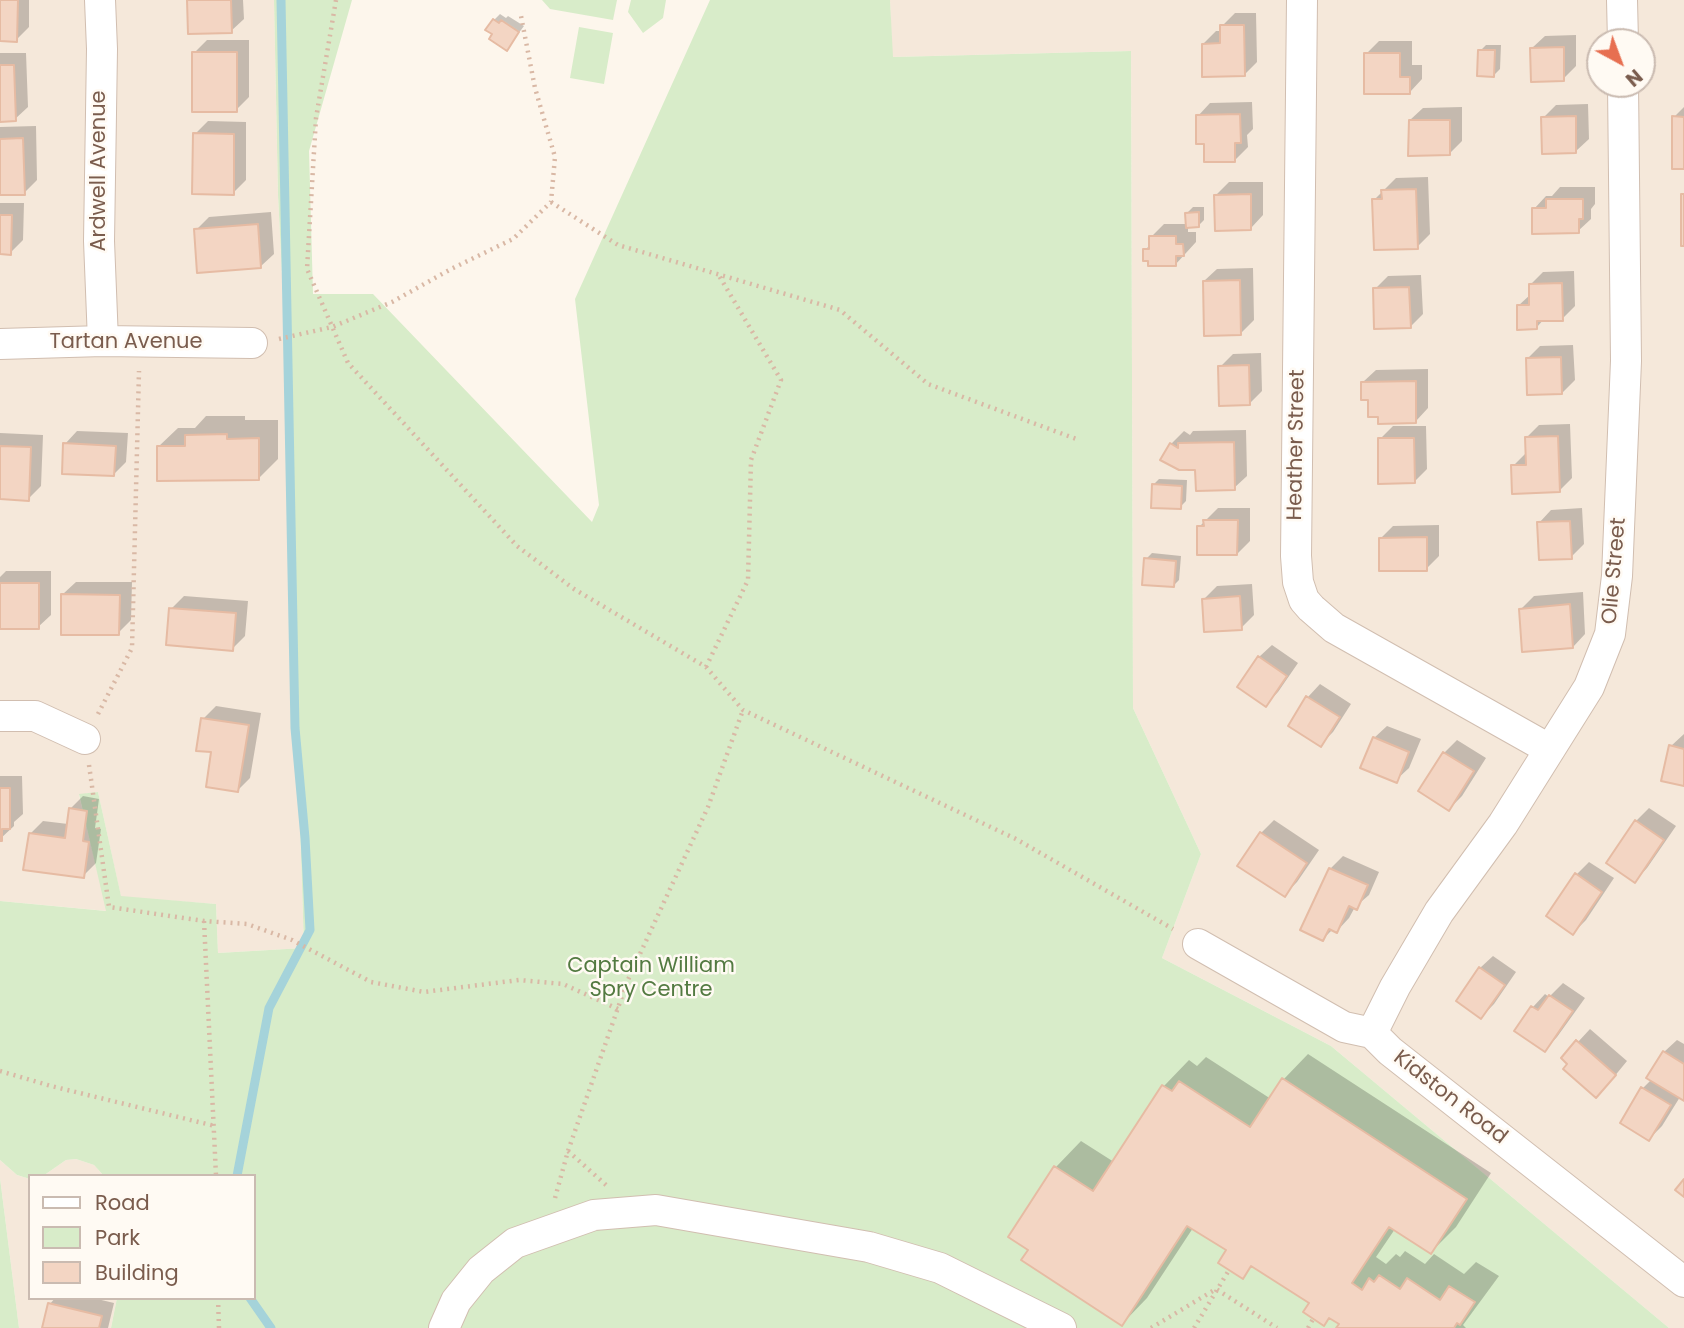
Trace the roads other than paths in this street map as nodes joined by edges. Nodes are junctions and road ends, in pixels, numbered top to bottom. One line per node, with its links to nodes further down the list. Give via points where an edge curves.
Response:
1 (100, 0): 6 (street, Ardwell Avenue)
2 (1302, 0): 11 (street, Heather Street, via 1298,582 1304,600 1334,628)
3 (1622, 0): 4 (street)
4 (1623, 28)
5 (1623, 98): 11 (street, Olie Street, via 1626,361 1615,600 1598,668)
6 (103, 341): 7 (street, Tartan Avenue); 8 (street, Tartan Avenue)
7 (252, 343)
8 (0, 344)
9 (0, 716): 10 (street, via 35,716)
10 (85, 739)
11 (1549, 749): 13 (street, Olie Street, via 1503,824 1439,912)
12 (1198, 944): 13 (street, Kidston Road, via 1344,1027)
13 (1372, 1033): 14 (street, Kidston Road)
14 (1684, 1282)
15 (444, 1328): 16 (street, via 456,1301 481,1270 515,1244 594,1215 656,1210 881,1250 940,1268)
16 (1061, 1328)

